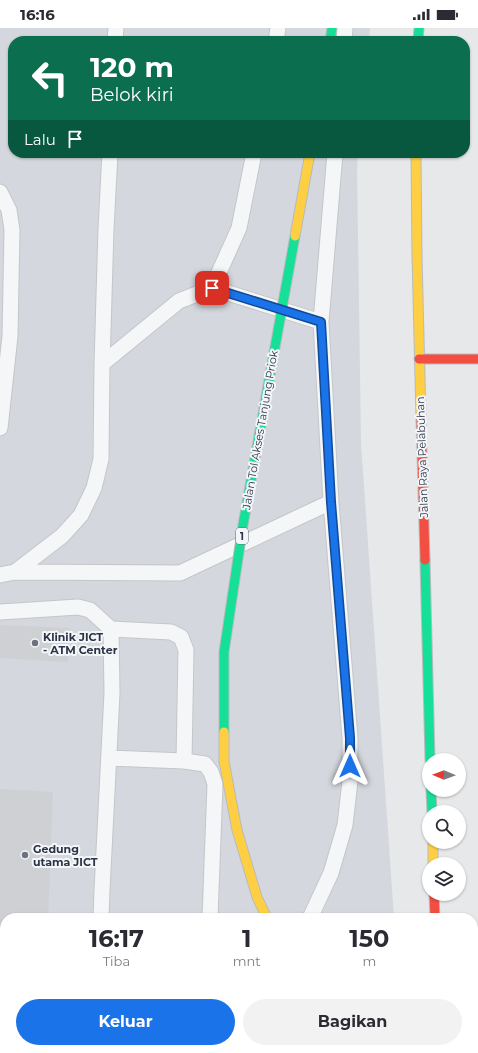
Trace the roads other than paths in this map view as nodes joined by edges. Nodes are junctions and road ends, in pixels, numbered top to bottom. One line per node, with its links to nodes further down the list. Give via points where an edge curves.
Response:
1 (110, 158): 11 (lane)
2 (253, 158): 7 (lane, via 239,228)
3 (309, 158): 24 (highway, Jalan Tol Akses Tanjung Priok / 1, bridge, via 243,525 224,652 224,761 237,830 257,897)
4 (335, 158): 8 (lane)
5 (416, 158): 9 (highway, Jalan Raya Pelabuhan)
6 (0, 192): 12 (lane, via 9,210 12,230 10,336)
7 (212, 288): 8 (lane); 11 (lane, via 179,301)
8 (321, 322): 13 (lane)
9 (419, 359): 10 (highway); 18 (highway, Jalan Raya Pelabuhan)
10 (478, 359)
11 (102, 364): 14 (lane, via 101,458 94,488 81,515 62,536)
12 (0, 428)
13 (331, 502): 14 (lane, via 180,573); 25 (lane, via 350,738 350,781 345,825 331,873)
14 (15, 572): 15 (lane)
15 (0, 575)
16 (0, 612): 17 (lane, via 78,607 90,610)
17 (111, 630): 19 (lane); 20 (lane, via 171,632 181,637 186,650)
18 (430, 753)
19 (109, 758): 20 (lane); 22 (lane)
20 (184, 761): 23 (lane, via 205,764 215,784)
21 (434, 901): 26 (highway)
22 (101, 913)
23 (210, 913)
24 (265, 913)
25 (312, 913)
26 (435, 913)

